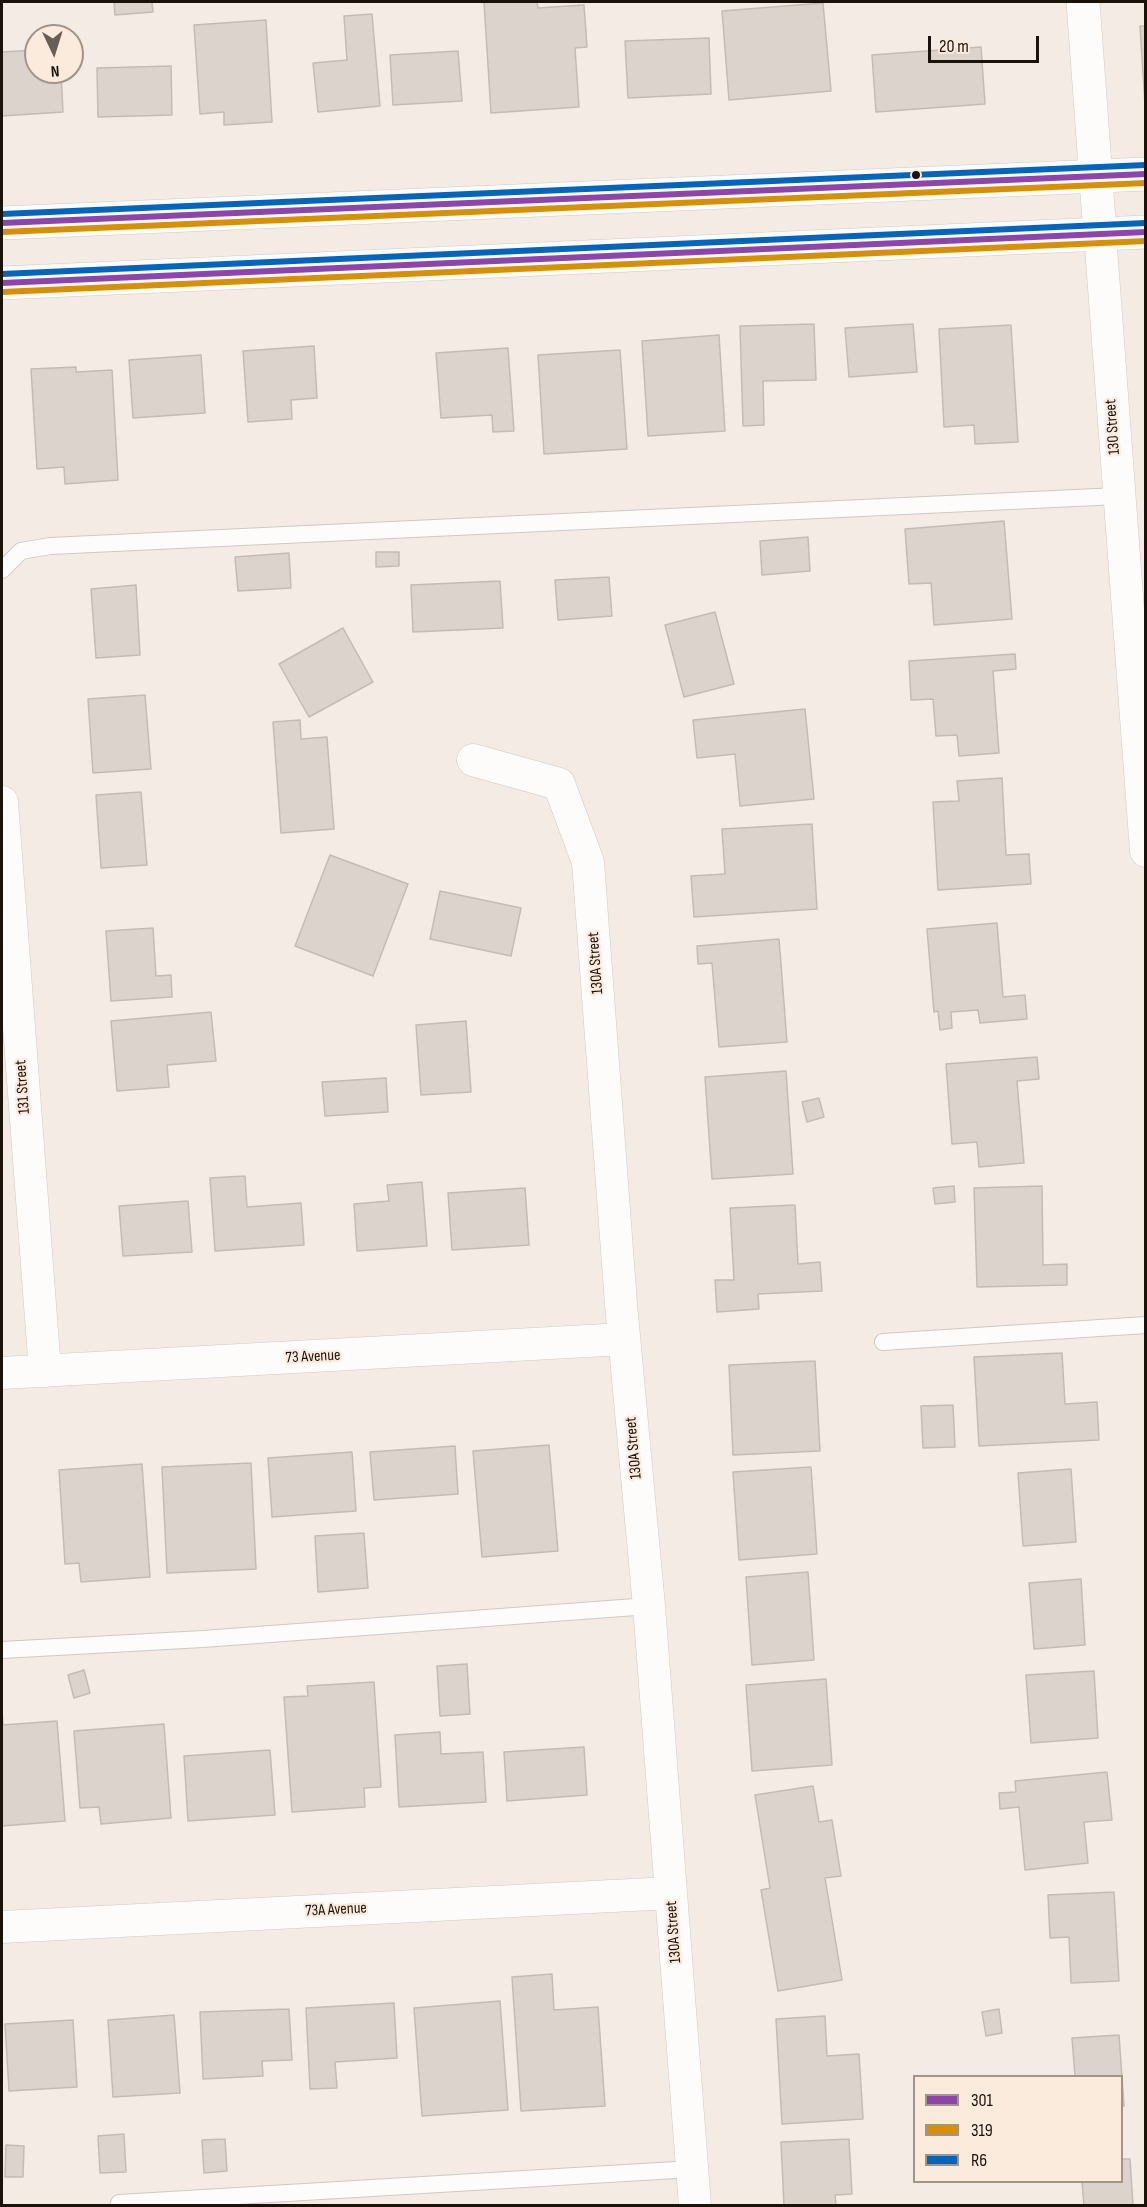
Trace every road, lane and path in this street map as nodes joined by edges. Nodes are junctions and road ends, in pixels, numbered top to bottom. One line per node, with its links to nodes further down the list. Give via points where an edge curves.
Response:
1 (1083, 2): 3 (main road, 130 Street)
2 (1146, 174): 3 (main road)
3 (1096, 177): 4 (main road); 6 (main road, 130 Street)
4 (2, 223)
5 (1146, 232): 6 (main road)
6 (1100, 234): 7 (main road); 8 (street, 130 Street)
7 (2, 283)
8 (1118, 496): 9 (lane, via 50,546 21,551); 12 (street, 130 Street)
9 (2, 570)
10 (473, 760): 14 (street, 130A Street, via 560,784 588,862)
11 (2, 802): 16 (street, 131 Street)
12 (1146, 851)
13 (1146, 1325): 15 (lane)
14 (624, 1339): 16 (street, 73 Avenue); 18 (street, 130A Street)
15 (883, 1342)
16 (45, 1371): 17 (street, 73 Avenue)
17 (2, 1373)
18 (649, 1606): 19 (lane); 20 (street, 130A Street)
19 (2, 1650)
20 (671, 1893): 21 (street, 73A Avenue); 22 (street, 130A Street)
21 (2, 1927)
22 (693, 2169): 23 (lane); 24 (street, 130A Street)
23 (119, 2203)
24 (695, 2205)

